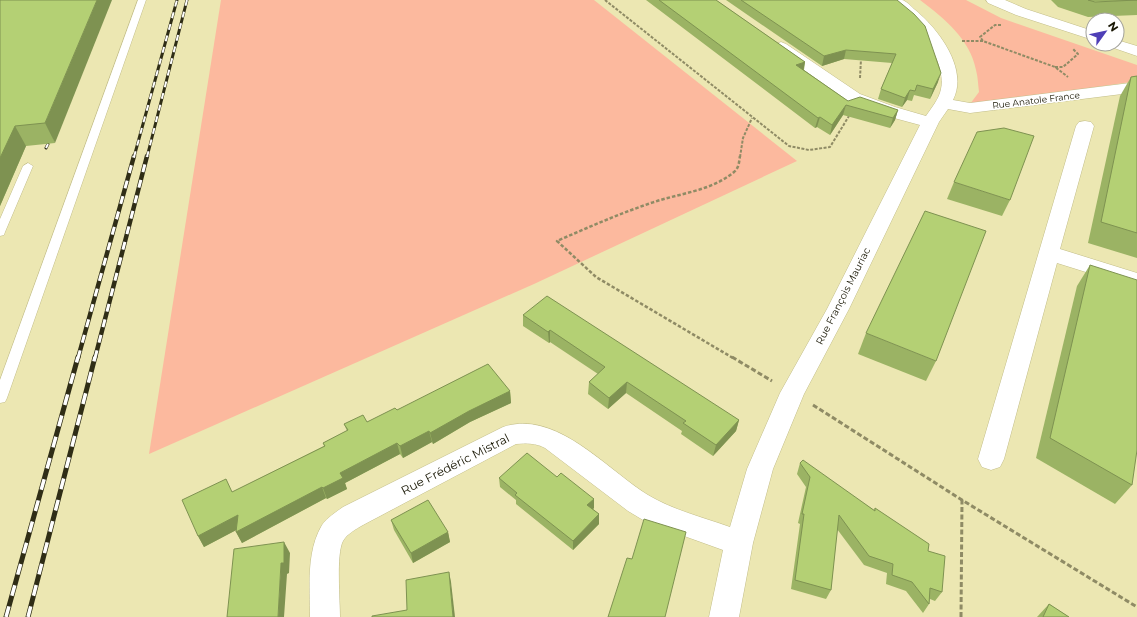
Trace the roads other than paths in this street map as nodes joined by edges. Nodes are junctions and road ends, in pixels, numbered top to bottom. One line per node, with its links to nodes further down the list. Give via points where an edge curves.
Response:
1 (142, 0): 16 (lane)
2 (893, 0): 9 (street, Rue François Mauriac, via 921,22 941,48 950,79 949,90)
3 (993, 0): 4 (street)
4 (1085, 33)
5 (771, 40): 10 (street, via 854,98)
6 (1125, 47): 7 (street)
7 (1137, 51)
8 (1130, 88): 9 (street, Rue Anatole France, via 970,108)
9 (943, 103): 10 (street, Rue François Mauriac)
10 (930, 122): 18 (street, Rue François Mauriac, via 838,309 792,393 760,469)
11 (1085, 126): 14 (street)
12 (28, 166): 13 (lane)
13 (0, 232)
14 (1050, 253): 15 (street); 17 (street)
15 (1137, 281)
16 (0, 398)
17 (992, 460)
18 (740, 543): 19 (street, Rue Frédéric Mistral, via 644,507 545,436 524,432 512,434 341,524 332,534 327,546); 20 (street, Rue François Mauriac)
19 (325, 617)
20 (724, 617)

